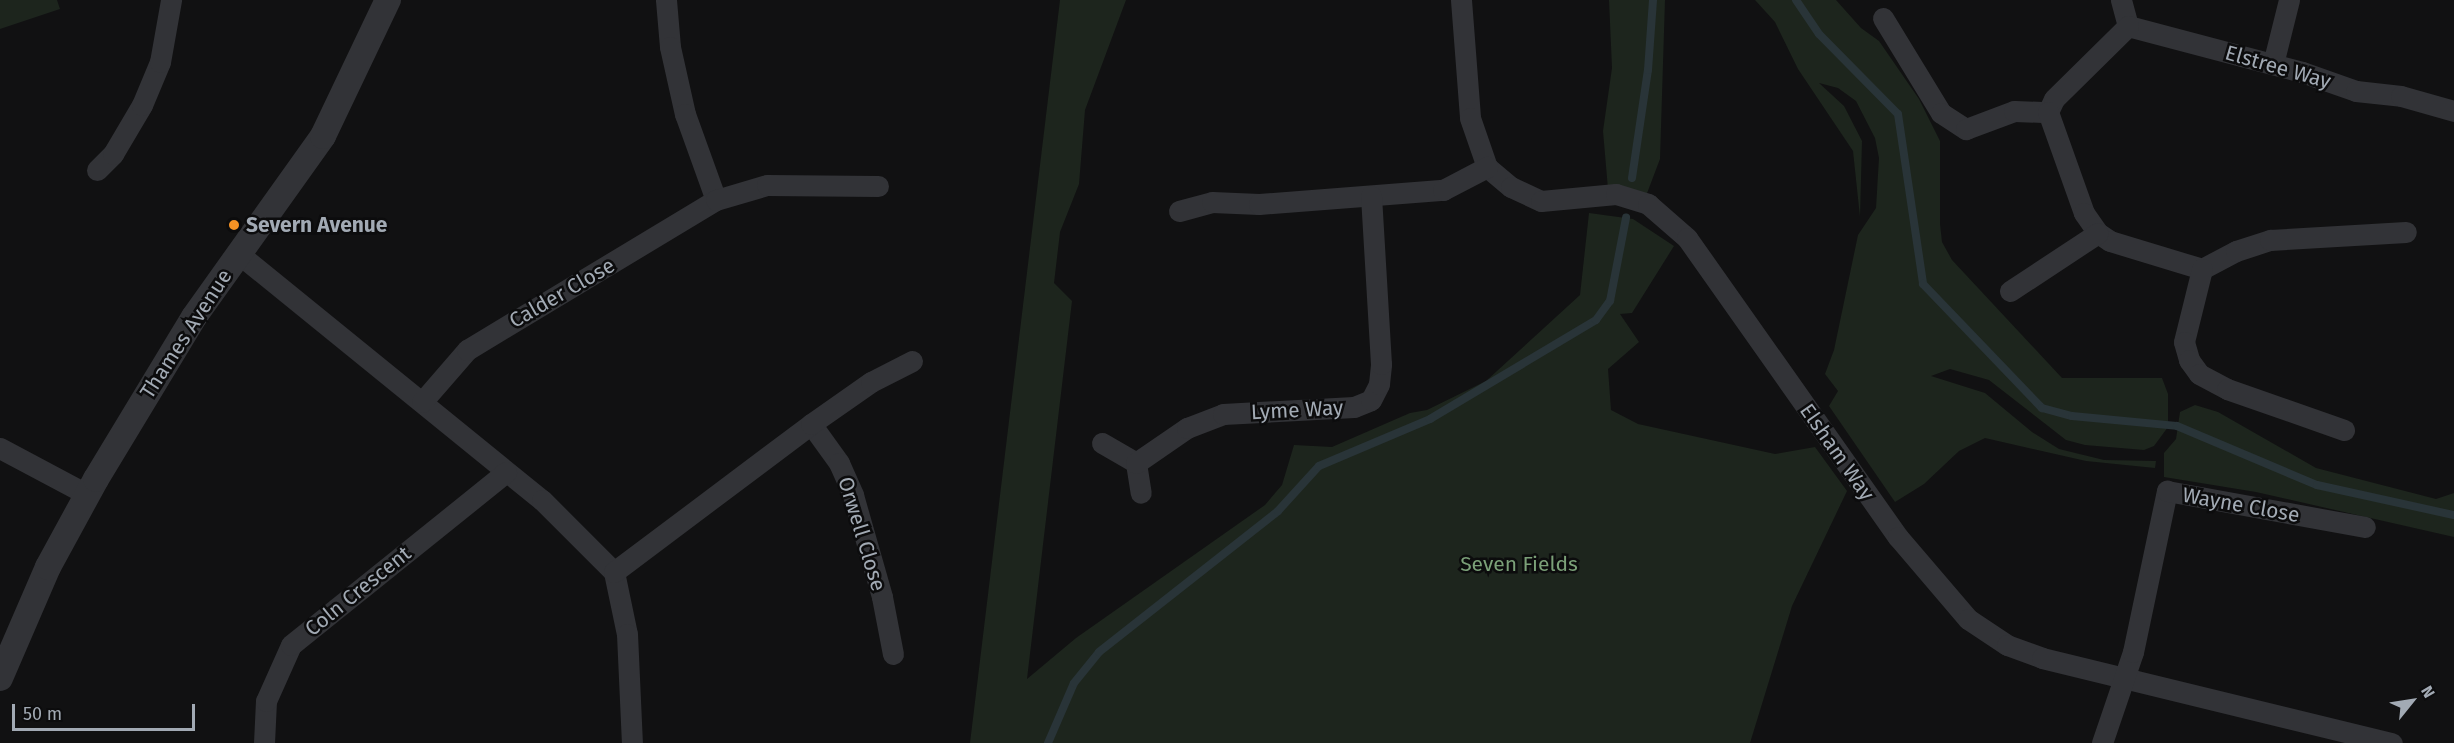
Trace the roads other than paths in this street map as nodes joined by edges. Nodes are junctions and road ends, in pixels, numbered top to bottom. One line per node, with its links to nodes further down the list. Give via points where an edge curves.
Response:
1 (171, 0): 13 (street, via 160,62 142,105 112,154)
2 (388, 0): 20 (street, Thames Avenue, via 323,136)
3 (666, 0): 16 (street, via 670,47 685,114)
4 (1461, 0): 12 (street, Elsham Way, via 1470,118)
5 (2121, 0): 8 (street)
6 (2289, 0): 9 (street)
7 (1883, 18): 11 (street, via 1941,113 1957,126 1973,127 2014,111)
8 (2128, 26): 9 (street, Elstree Way); 11 (street, via 2054,99)
9 (2273, 64): 10 (street, Elstree Way, via 2356,91 2401,96)
10 (2454, 111)
11 (2048, 112): 19 (street, via 2073,191)
12 (1487, 167): 15 (street, via 1443,190); 37 (street, Elsham Way, via 1511,188 1541,201 1616,194 1648,204 1687,238 1715,274 1898,537 1946,598 1968,619 2007,645)
13 (97, 170)
14 (878, 186): 16 (street, Calder Close, via 767,185)
15 (1371, 196): 17 (street, via 1259,204 1212,202); 29 (street, Lyme Way, via 1381,364 1379,384 1371,400 1354,407 1223,414 1187,428)
16 (716, 200): 24 (street, Calder Close, via 466,350)
17 (1179, 211)
18 (2406, 232): 21 (street, via 2270,240 2236,251)
19 (2097, 233): 21 (street, via 2110,241); 22 (street)
20 (239, 255): 24 (street); 32 (street, Thames Avenue, via 194,317)
21 (2202, 269): 26 (street, via 2184,342 2199,375 2227,389)
22 (2010, 291)
23 (912, 361): 25 (street, via 871,382)
24 (422, 402): 30 (street)
25 (810, 424): 34 (street); 35 (street, Orwell Close, via 839,463 853,495 882,597)
26 (2344, 430)
27 (1102, 443): 29 (street)
28 (0, 448): 32 (street)
29 (1136, 463): 31 (street)
30 (506, 472): 34 (street, via 574,528); 38 (street, Coln Crescent, via 291,645 271,683)
31 (1141, 493)
32 (88, 495): 36 (street, Thames Avenue, via 48,567)
33 (2365, 527): 37 (street, Wayne Close, via 2167,491 2133,652)
34 (614, 572): 39 (street, via 627,634)
35 (893, 654)
36 (0, 678)
37 (2122, 680): 40 (street); 41 (street, Elsham Way)
38 (264, 743)
39 (632, 743)
40 (2102, 743)
41 (2392, 743)

